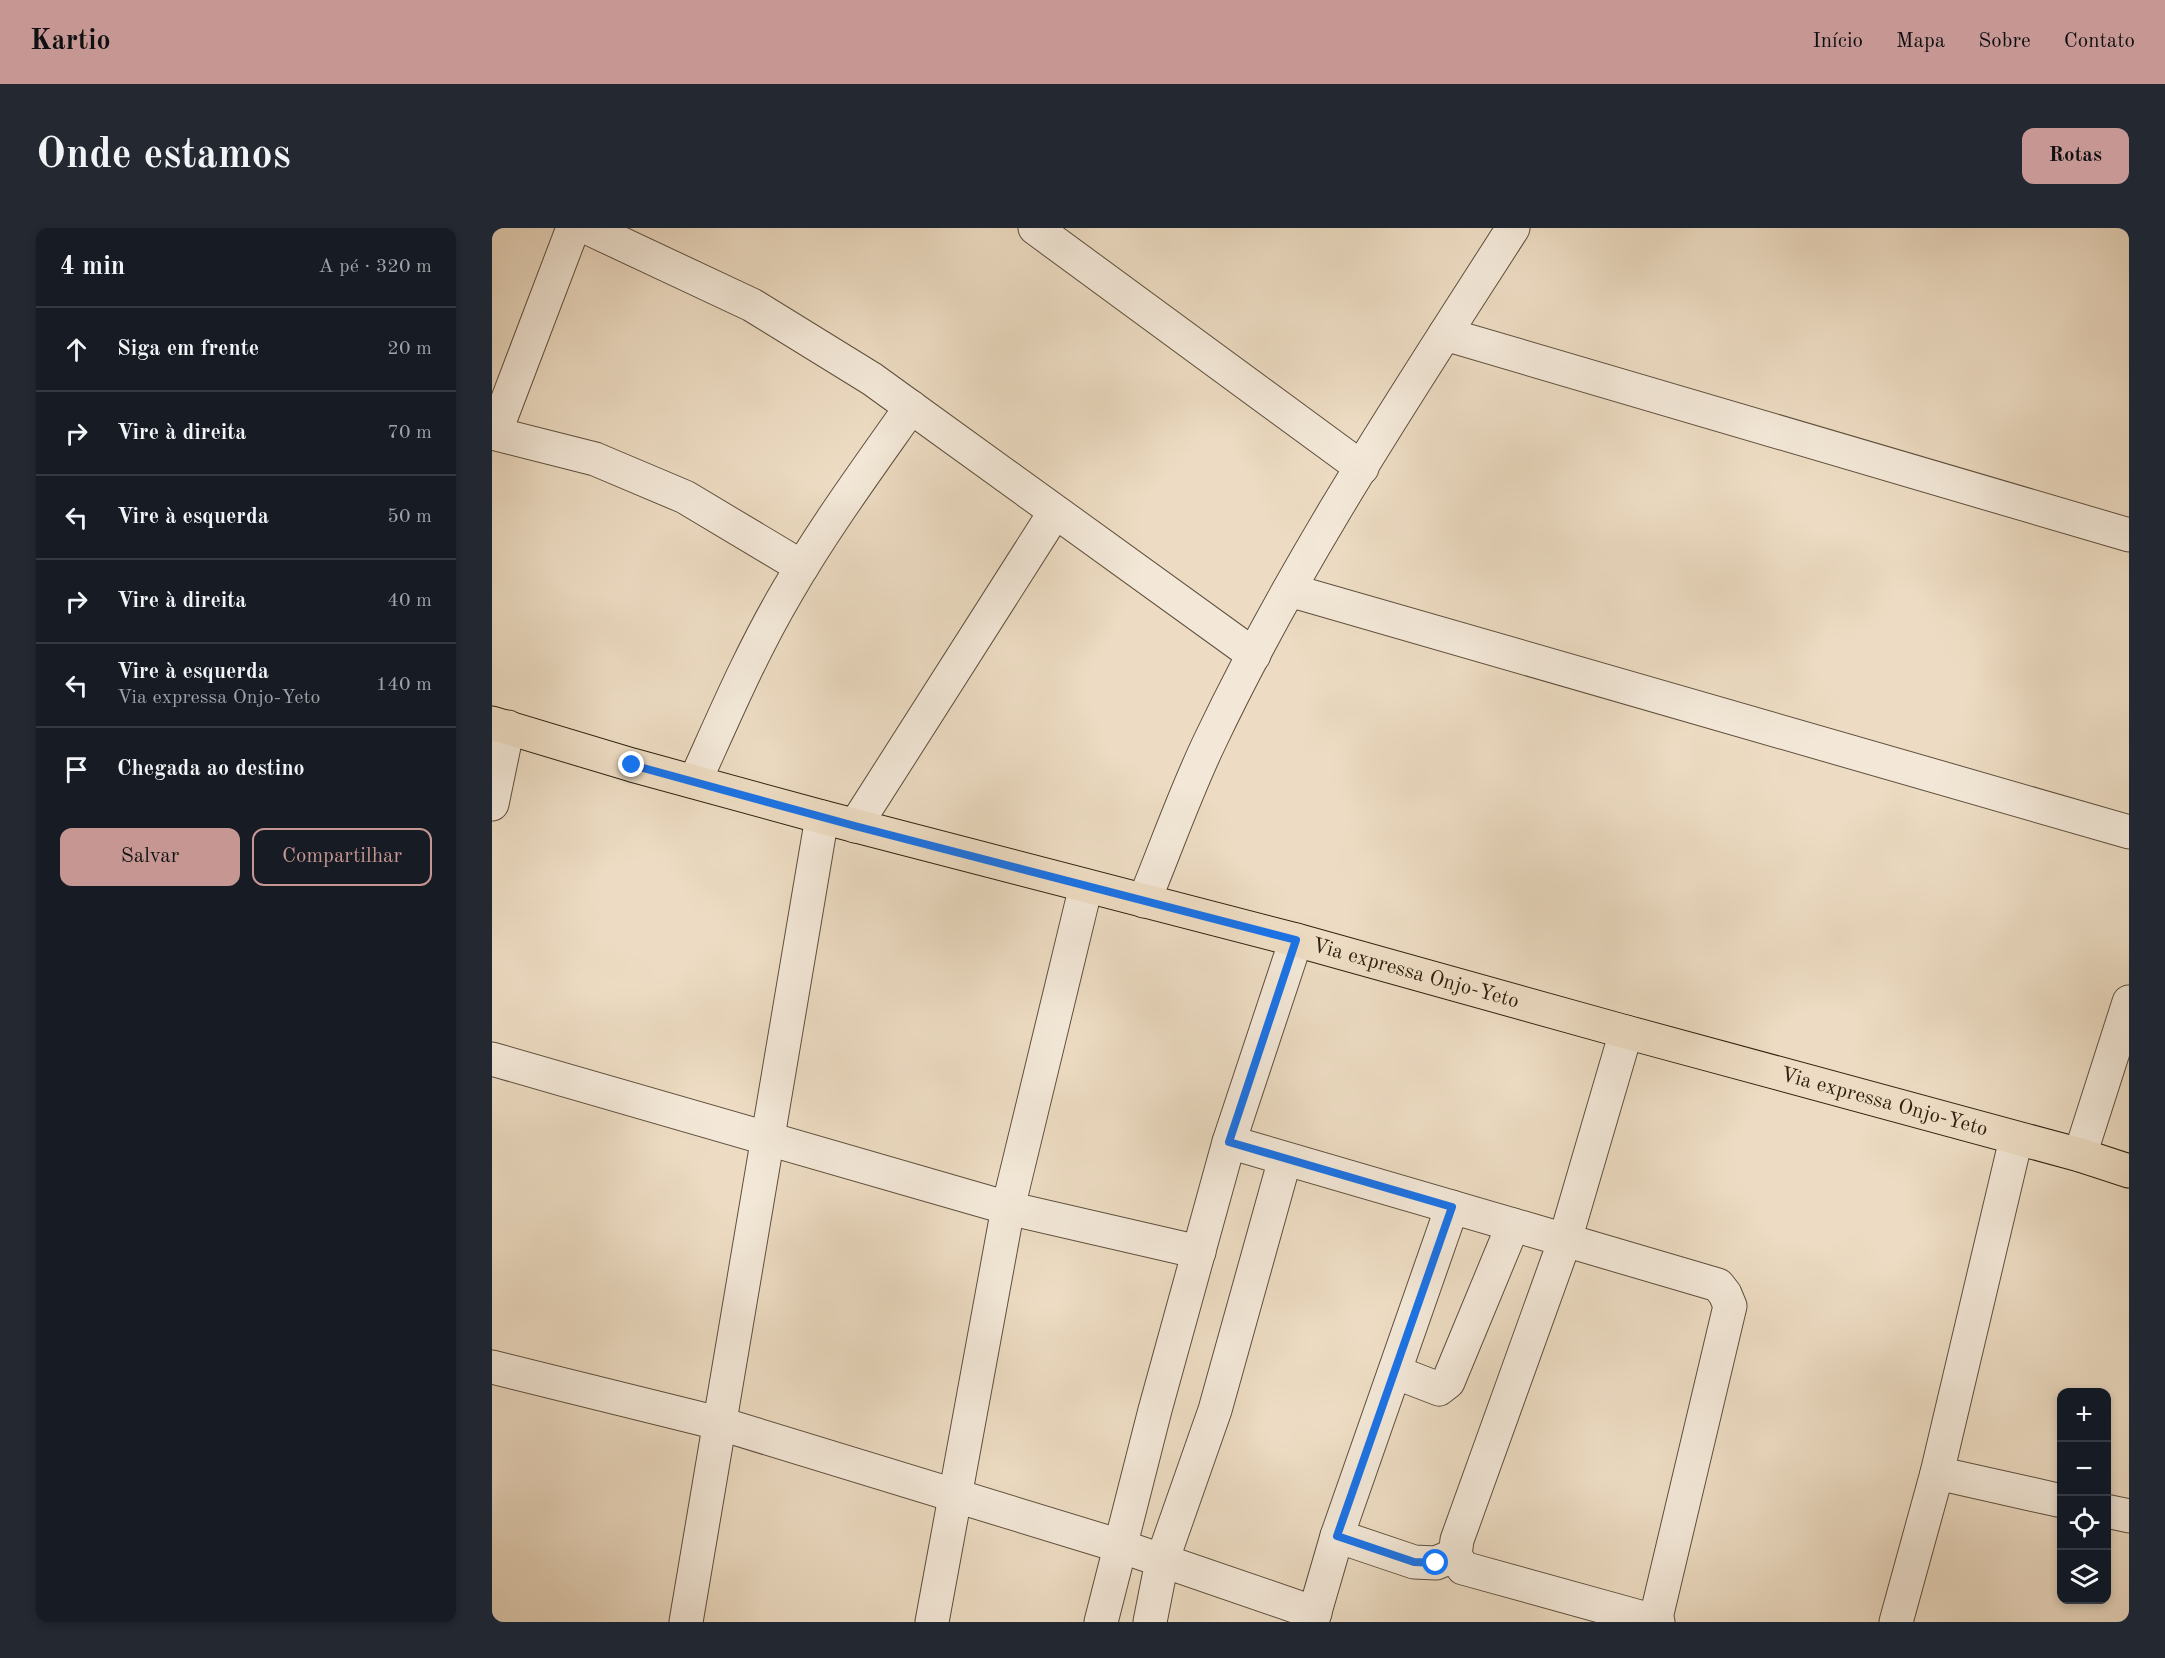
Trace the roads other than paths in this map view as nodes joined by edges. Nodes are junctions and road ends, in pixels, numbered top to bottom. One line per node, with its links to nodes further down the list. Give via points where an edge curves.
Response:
1 (573, 228): 7 (street)
2 (588, 228): 6 (street, via 752,305)
3 (1035, 228): 8 (street)
4 (1513, 228): 5 (street)
5 (1445, 334): 8 (street); 10 (street)
6 (911, 407): 9 (street); 11 (street)
7 (493, 433): 11 (street, via 595,459 685,497)
8 (1362, 468): 12 (street)
9 (1055, 512): 13 (street); 18 (street)
10 (2129, 534)
11 (802, 567): 15 (street, via 755,651)
12 (1289, 590): 13 (street); 19 (street)
13 (1254, 655): 21 (street, via 1209,742)
14 (500, 725): 15 (main road, Via expressa Onjo-Yeto); 16 (street)
15 (695, 781): 17 (main road, Via expressa Onjo-Yeto)
16 (492, 804)
17 (822, 817): 18 (main road, Via expressa Onjo-Yeto); 26 (street)
18 (855, 826): 20 (main road, Via expressa Onjo-Yeto)
19 (2129, 832)
20 (1086, 886): 21 (main road, Via expressa Onjo-Yeto); 33 (street)
21 (1144, 901): 22 (main road, Via expressa Onjo-Yeto)
22 (1296, 940): 24 (main road, Via expressa Onjo-Yeto); 28 (street)
23 (2129, 1002): 29 (street)
24 (1626, 1032): 27 (main road, Via expressa Onjo-Yeto); 35 (street)
25 (492, 1059): 26 (street)
26 (767, 1137): 33 (street); 39 (street)
27 (2016, 1138): 29 (main road, Via expressa Onjo-Yeto); 40 (street)
28 (1229, 1142): 30 (street); 36 (street)
29 (2080, 1155): 31 (main road, Via expressa Onjo-Yeto)
30 (1285, 1159): 32 (street); 48 (street, via 1215,1410)
31 (2129, 1171)
32 (1452, 1207): 34 (street); 38 (street)
33 (1008, 1208): 36 (street); 41 (street)
34 (1513, 1225): 35 (street); 38 (street, via 1448,1382 1439,1389)
35 (1565, 1240): 47 (street, via 1457,1540); 54 (street, via 1718,1286 1730,1306)
36 (1199, 1252): 46 (street)
37 (492, 1367): 39 (street)
38 (1395, 1372): 45 (street)
39 (718, 1423): 41 (street); 50 (street)
40 (1937, 1473): 42 (street); 55 (street)
41 (956, 1495): 46 (street); 51 (street)
42 (2057, 1500)
43 (2111, 1512): 44 (street)
44 (2129, 1516)
45 (1337, 1536): 47 (street, via 1414,1562 1436,1563); 49 (street)
46 (1120, 1546): 48 (street); 52 (street)
47 (1455, 1556): 54 (street, via 1463,1568)
48 (1162, 1561): 49 (street); 53 (street)
49 (1313, 1618)
50 (686, 1622)
51 (932, 1622)
52 (1101, 1622)
53 (1150, 1622)
54 (1656, 1622)
55 (1896, 1622)

